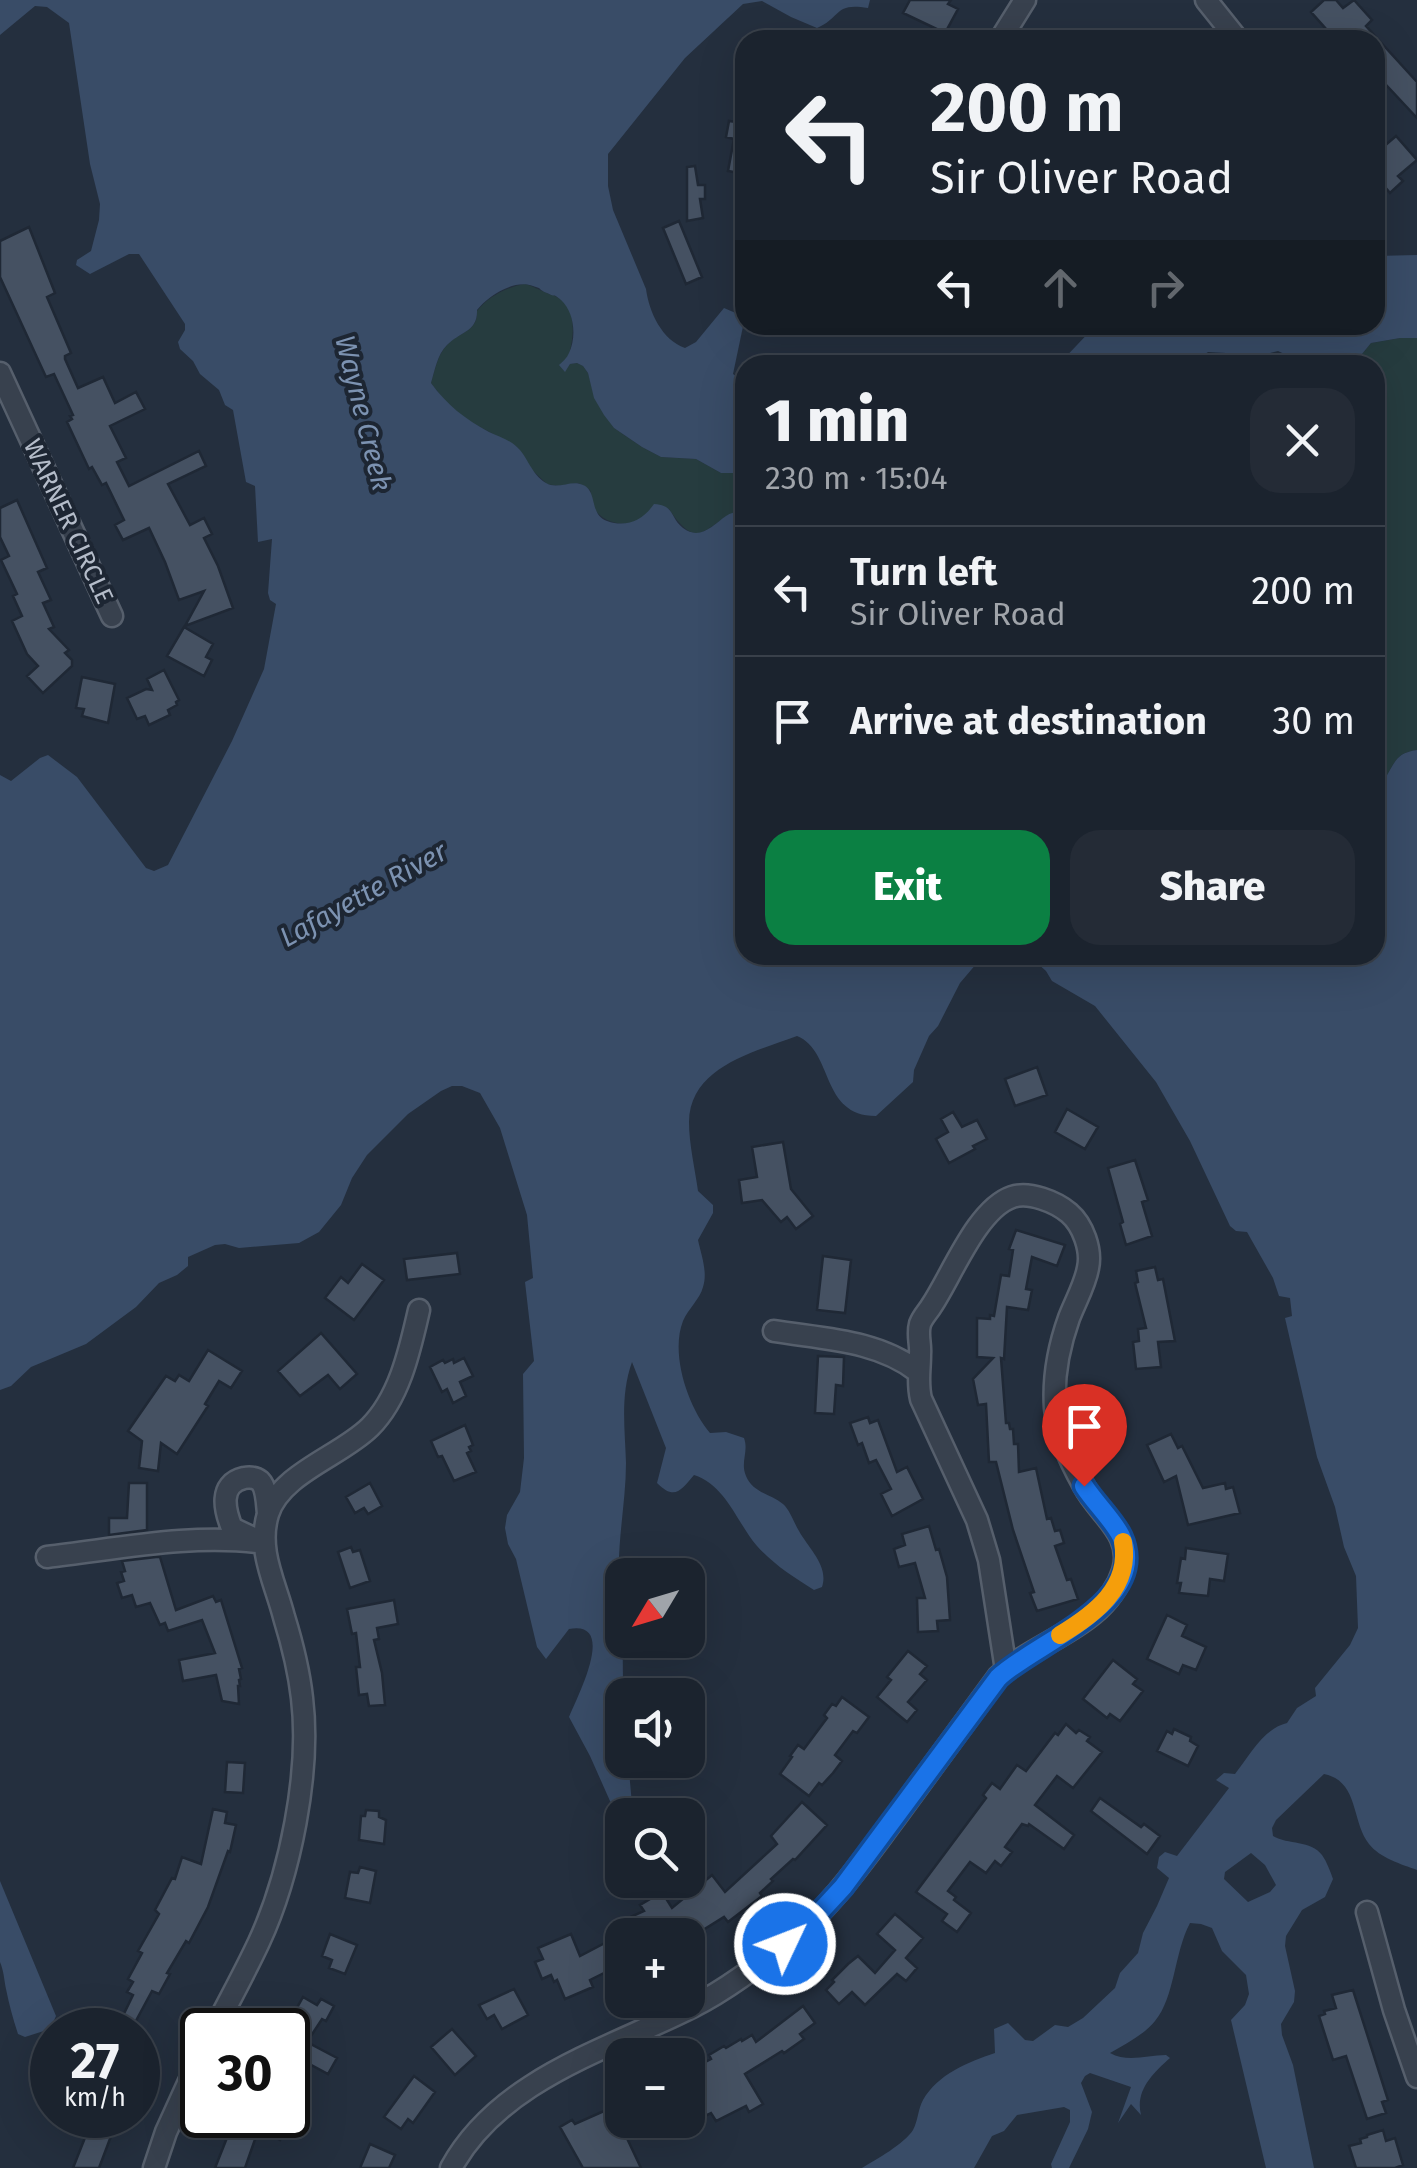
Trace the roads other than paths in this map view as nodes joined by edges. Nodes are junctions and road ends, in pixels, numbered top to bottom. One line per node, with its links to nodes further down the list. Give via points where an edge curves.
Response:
1 (1025, 0): 3 (street)
2 (1206, 0): 4 (street)
3 (1006, 30)
4 (1230, 30)
5 (0, 372): 6 (street, WARNER CIRCLE)
6 (112, 616)
7 (419, 1310): 10 (street, via 386,1408 354,1441 287,1486)
8 (774, 1331): 9 (street, via 880,1350)
9 (917, 1371): 13 (street, via 921,1399 989,1560); 13 (street, via 925,1314 989,1215 1019,1195 1044,1199 1071,1215 1085,1238 1088,1267 1061,1345 1055,1408 1084,1486 1120,1533 1125,1560 1103,1605)
10 (268, 1514): 11 (street); 11 (street, via 260,1481 243,1478 230,1486 225,1511 232,1528)
11 (264, 1544): 12 (street, via 186,1541); 15 (street, via 303,1701 300,1788 274,1902)
12 (47, 1557)
13 (1006, 1670): 19 (street, via 806,1927 695,2006 538,2082 494,2113)
14 (1367, 1912): 16 (street)
15 (225, 2008)
16 (1417, 2077)
17 (180, 2102): 18 (street)
18 (154, 2168)
19 (451, 2168)

